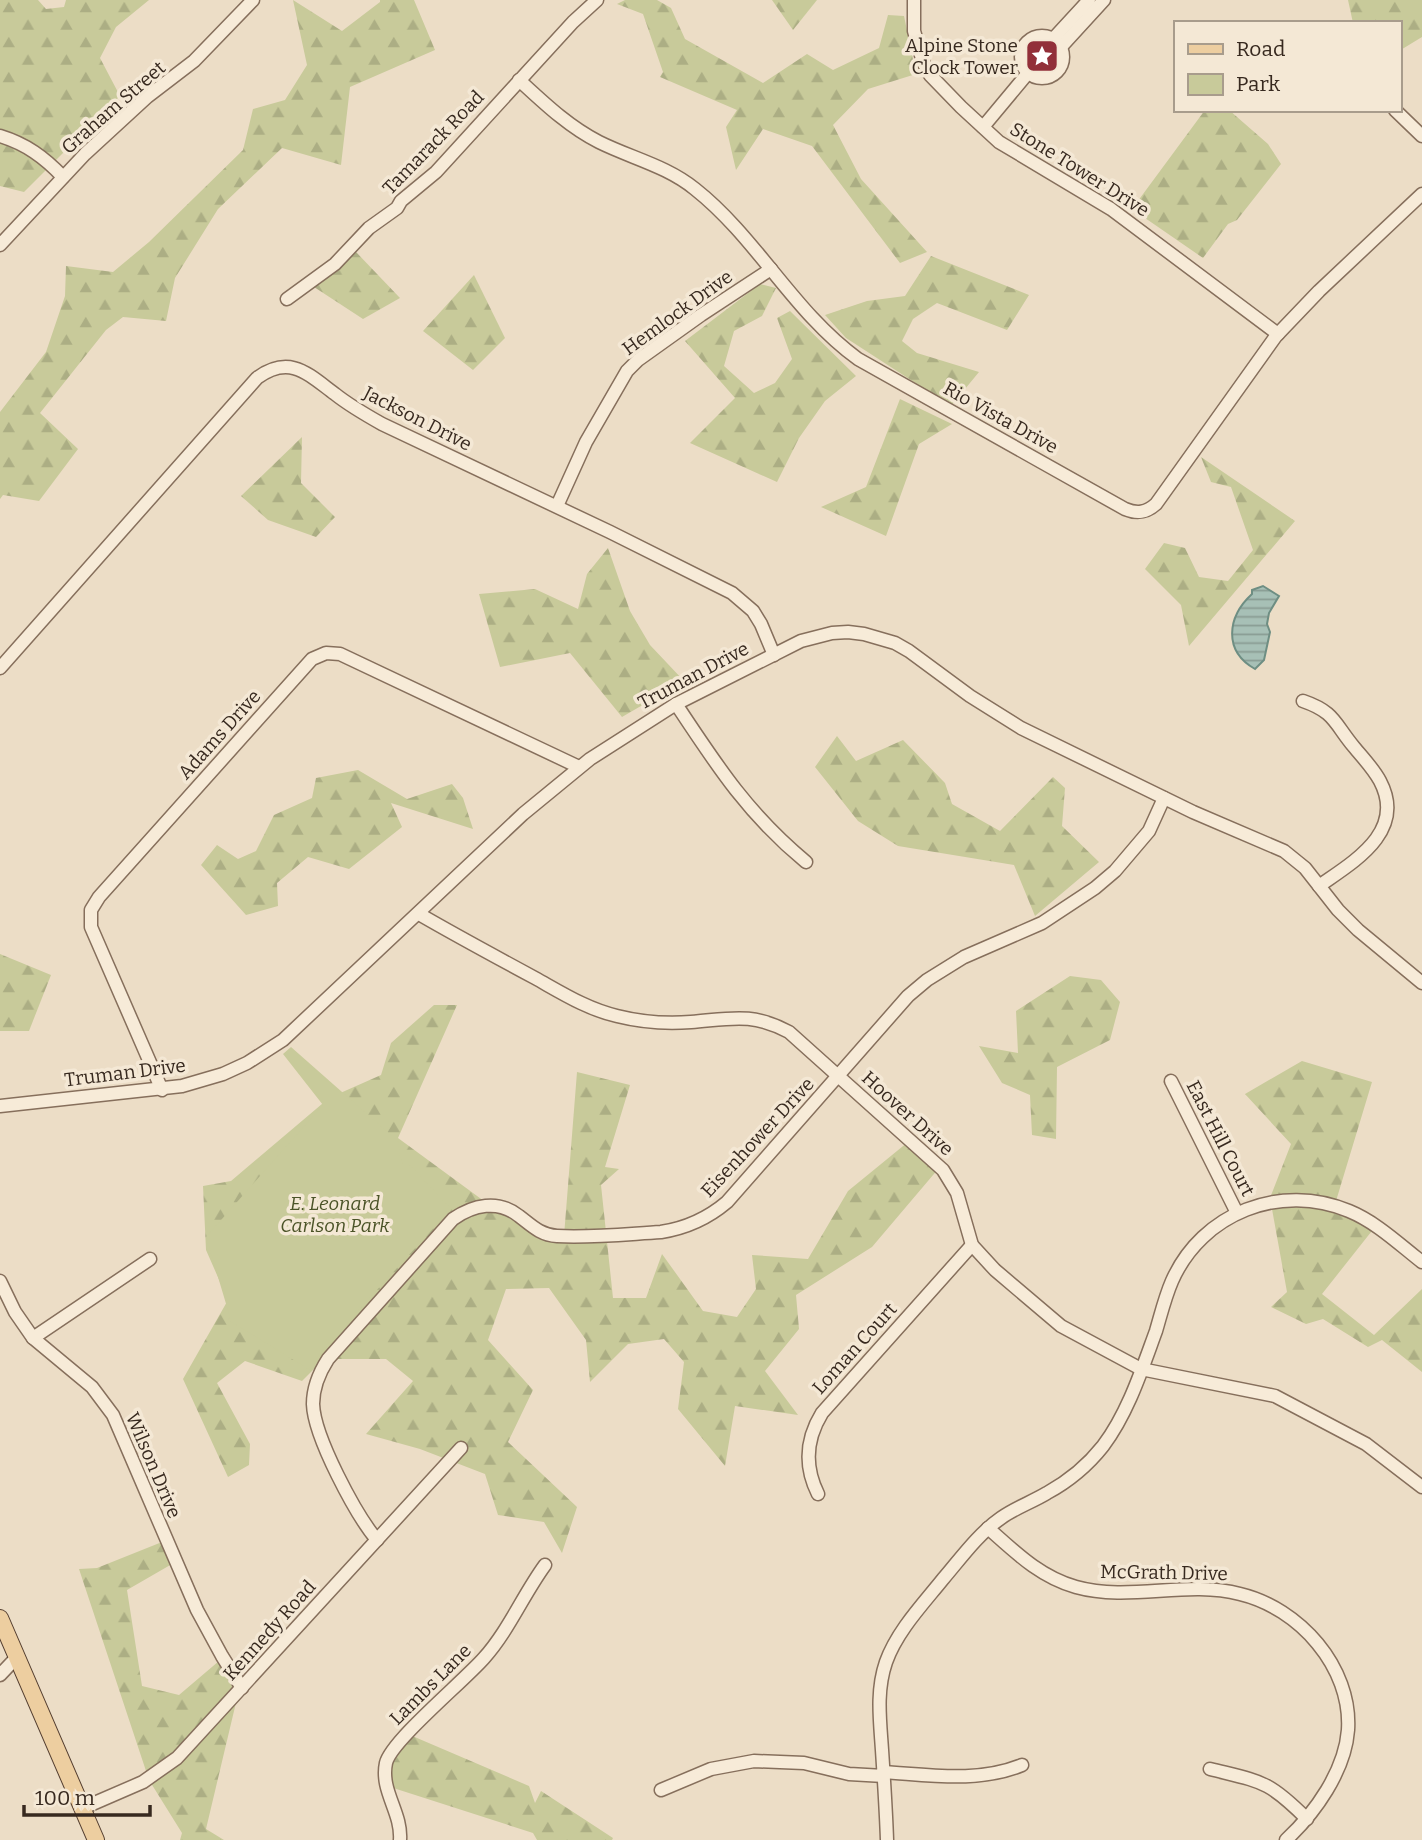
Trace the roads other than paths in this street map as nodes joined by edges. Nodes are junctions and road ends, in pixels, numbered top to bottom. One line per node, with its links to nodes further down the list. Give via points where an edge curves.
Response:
1 (253, 0): 13 (street, Graham Street, via 194,61 147,97)
2 (597, 0): 8 (street, Tamarack Road)
3 (914, 0): 10 (street, Stone Tower Drive, via 914,31 923,62 943,90)
4 (1089, 0): 6 (street)
5 (1104, 0): 6 (street)
6 (1057, 43): 7 (street, via 1063,60 1057,72 1039,78); 7 (street, via 1040,36 1028,42 1021,54)
7 (1028, 73): 10 (street)
8 (519, 80): 16 (street, Rio Vista Drive, via 583,133 693,187); 17 (street, Tamarack Road, via 436,172 369,228 335,264)
9 (1397, 112): 12 (street)
10 (983, 127): 18 (street, Stone Tower Drive, via 1021,157 1111,209)
11 (0, 136): 13 (street, via 39,154)
12 (1422, 136)
13 (63, 177): 15 (street, Graham Street)
14 (1422, 194): 18 (street, Rio Vista Drive)
15 (0, 245)
16 (771, 269): 18 (street, Rio Vista Drive, via 832,338 858,359 1137,513 1156,504); 19 (street, Hemlock Drive, via 627,371)
17 (287, 299)
18 (1278, 334)
19 (556, 506): 20 (street, Jackson Drive, via 732,593 753,611); 21 (street, Jackson Drive, via 370,417 303,370 274,369 257,378)
20 (774, 655): 23 (street, Truman Drive); 25 (street, Truman Drive, via 801,641 832,633 880,637 909,651 995,713)
21 (0, 668)
22 (1303, 701): 27 (street, via 1322,708 1345,732 1385,793 1386,815 1372,845)
23 (676, 704): 24 (street, Truman Drive); 26 (street, via 746,805)
24 (579, 767): 28 (street, Truman Drive); 32 (street, Adams Drive, via 340,654 312,659 91,910 91,927)
25 (1164, 798): 27 (street, Truman Drive, via 1284,851 1306,868); 30 (street, Eisenhower Drive, via 1149,831 1115,871 1042,923 964,957 927,980 894,1009)
26 (806, 862)
27 (1319, 886): 29 (street, Truman Drive, via 1358,930)
28 (419, 914): 30 (street, Hoover Drive, via 597,1010 656,1023 734,1016 764,1021 789,1032); 32 (street, Truman Drive, via 272,1048 223,1074)
29 (1422, 983)
30 (839, 1077): 35 (street, Hoover Drive, via 943,1170 957,1193); 45 (street, Eisenhower Drive, via 727,1202 690,1225 661,1232 556,1236 536,1230 510,1210 491,1205 470,1209 453,1219 328,1359 314,1392 317,1427 352,1505)
31 (1171, 1081): 34 (street, East Hill Court)
32 (162, 1090): 33 (street, Truman Drive)
33 (0, 1106)
34 (1237, 1213): 37 (street, via 1284,1200 1336,1206 1365,1219); 40 (street, via 1201,1238 1179,1266)
35 (972, 1245): 40 (street, Hoover Drive, via 1046,1316); 43 (street, Loman Court, via 822,1413 809,1447 810,1475)
36 (150, 1259): 39 (street)
37 (1422, 1262)
38 (0, 1281): 39 (street, Wilson Drive)
39 (33, 1338): 50 (street, Wilson Drive, via 92,1387 113,1415 197,1610)
40 (1142, 1369): 42 (street, Hoover Drive, via 1275,1396 1366,1444); 44 (street, via 1114,1429 1092,1459 1064,1483)
41 (461, 1448): 45 (street, Kennedy Road)
42 (1422, 1487)
43 (818, 1494)
44 (988, 1528): 53 (street, via 929,1596 887,1659 879,1702); 56 (street, McGrath Drive, via 1040,1571 1074,1586 1110,1593 1239,1593 1271,1605 1300,1624 1339,1680 1348,1731 1329,1785)
45 (377, 1540): 50 (street, Kennedy Road)
46 (545, 1564): 58 (street, Lambs Lane, via 484,1659 387,1760 386,1789 401,1827)
47 (0, 1618): 48 (main road)
48 (17, 1657): 49 (street); 55 (main road)
49 (0, 1675)
50 (242, 1688): 55 (street, Kennedy Road, via 161,1771)
51 (1023, 1765): 53 (street, via 978,1776)
52 (1210, 1769): 56 (street, via 1270,1786)
53 (883, 1774): 54 (street, via 754,1761 711,1769); 59 (street)
54 (661, 1790)
55 (83, 1808): 57 (main road)
56 (1307, 1819): 60 (street, McGrath Drive)
57 (96, 1840)
58 (400, 1840)
59 (887, 1840)
60 (1286, 1840)

